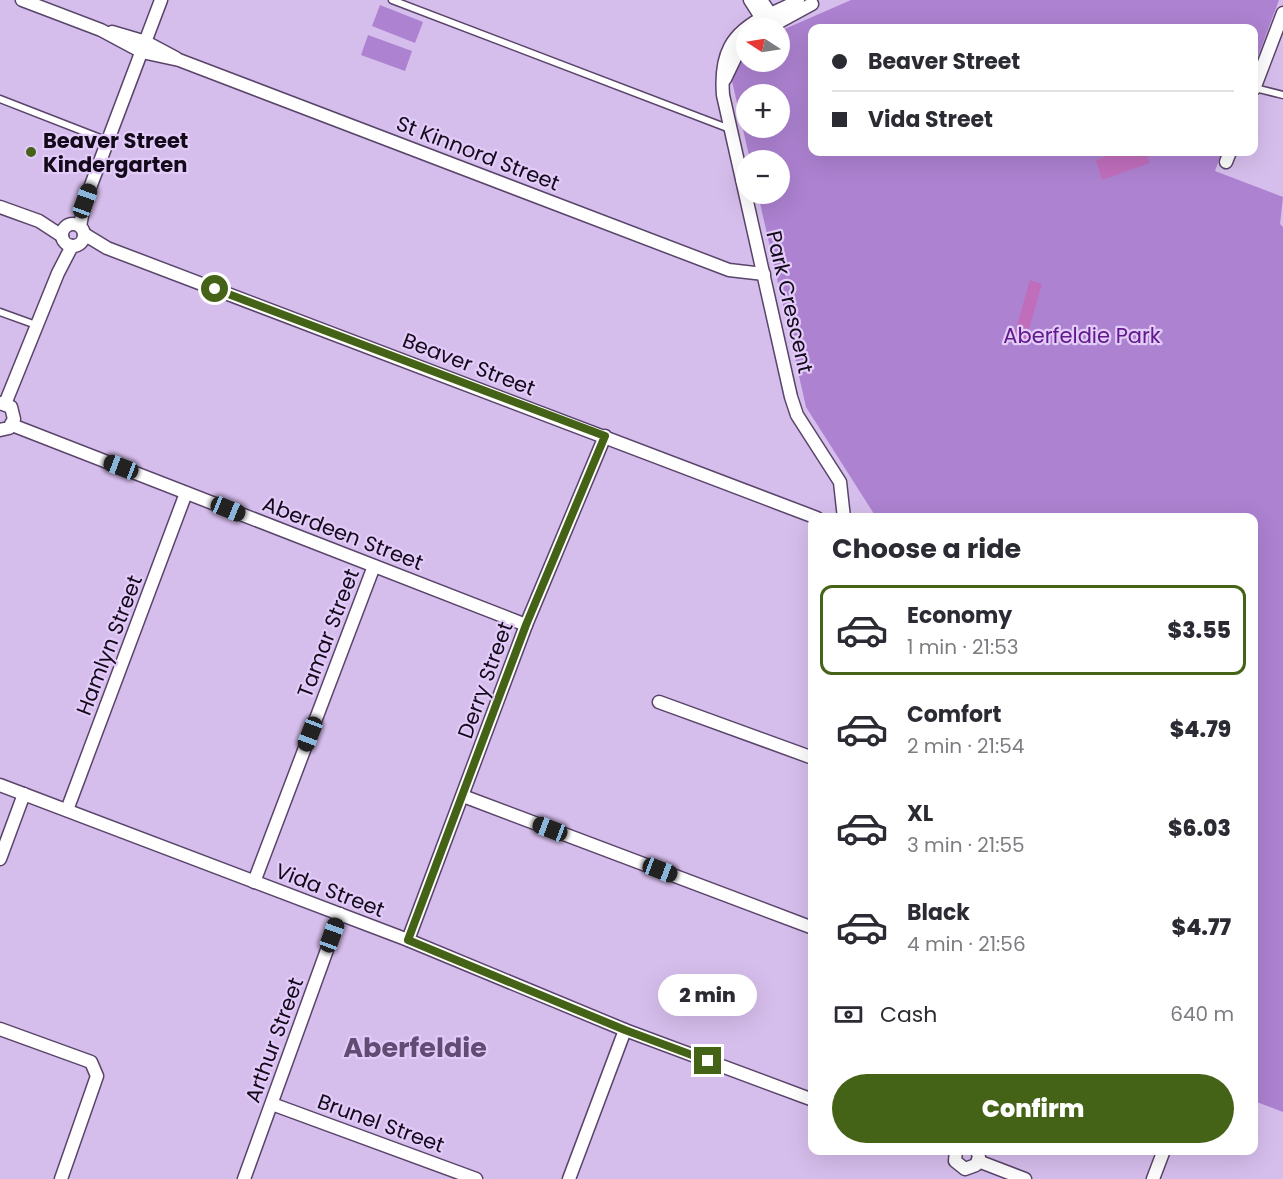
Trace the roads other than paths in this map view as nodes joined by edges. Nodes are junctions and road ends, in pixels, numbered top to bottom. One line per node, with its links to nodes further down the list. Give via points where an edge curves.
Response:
1 (22, 0): 15 (street, St Kinnord Street)
2 (161, 0): 15 (street)
3 (392, 0): 22 (lane)
4 (750, 0): 10 (street)
5 (761, 0): 11 (street)
6 (798, 0): 12 (street, Park Crescent)
7 (824, 0): 8 (street, Park Crescent)
8 (809, 2): 13 (street, Park Crescent)
9 (1283, 13): 17 (street)
10 (766, 18)
11 (768, 18)
12 (774, 18)
13 (777, 18)
14 (736, 40): 18 (street, Park Crescent, via 728,50 721,72)
15 (144, 46): 23 (street); 26 (street, St Kinnord Street, via 729,270)
16 (736, 56): 18 (street)
17 (1258, 79)
18 (722, 85): 22 (street, Park Crescent)
19 (1258, 90): 20 (lane)
20 (1283, 95)
21 (0, 99): 23 (lane)
22 (730, 129): 26 (street, Park Crescent)
23 (108, 141): 25 (street)
24 (0, 207): 25 (street, Beaver Street)
25 (73, 235): 28 (street); 31 (street, Beaver Street)
26 (764, 274): 33 (street, Park Crescent, via 791,398 797,416 840,482)
27 (0, 312): 28 (lane)
28 (36, 325): 29 (street)
29 (3, 403): 30 (street, via 14,413)
30 (6, 428): 32 (street, Aberdeen Street)
31 (605, 436): 34 (street, Beaver Street); 36 (street, Derry Street)
32 (186, 493): 35 (street, Aberdeen Street); 42 (street, Hamlyn Street)
33 (843, 513)
34 (808, 515)
35 (374, 566): 36 (street, Aberdeen Street); 44 (street, Tamar Street)
36 (526, 625): 41 (street, Derry Street)
37 (659, 702): 38 (street)
38 (808, 756)
39 (0, 785): 40 (street, Vida Street)
40 (24, 794): 42 (street, Vida Street); 43 (street)
41 (463, 796): 46 (street); 47 (street, Derry Street)
42 (68, 810): 44 (street, Vida Street)
43 (0, 859)
44 (254, 882): 45 (street, Vida Street)
45 (340, 914): 47 (street, Vida Street); 51 (street, Arthur Street)
46 (808, 926)
47 (408, 940): 49 (street, Vida Street)
48 (0, 1029): 56 (street, via 91,1062 97,1076)
49 (625, 1030): 50 (street, Vida Street); 59 (street)
50 (808, 1098)
51 (272, 1104): 57 (street, Arthur Street); 58 (street, Brunel Street)
52 (954, 1155): 55 (street)
53 (1162, 1155): 61 (street)
54 (978, 1156): 55 (street, via 973,1168); 60 (street)
55 (962, 1174)
56 (62, 1179)
57 (244, 1179)
58 (476, 1179)
59 (569, 1179)
60 (1025, 1179)
61 (1152, 1179)

